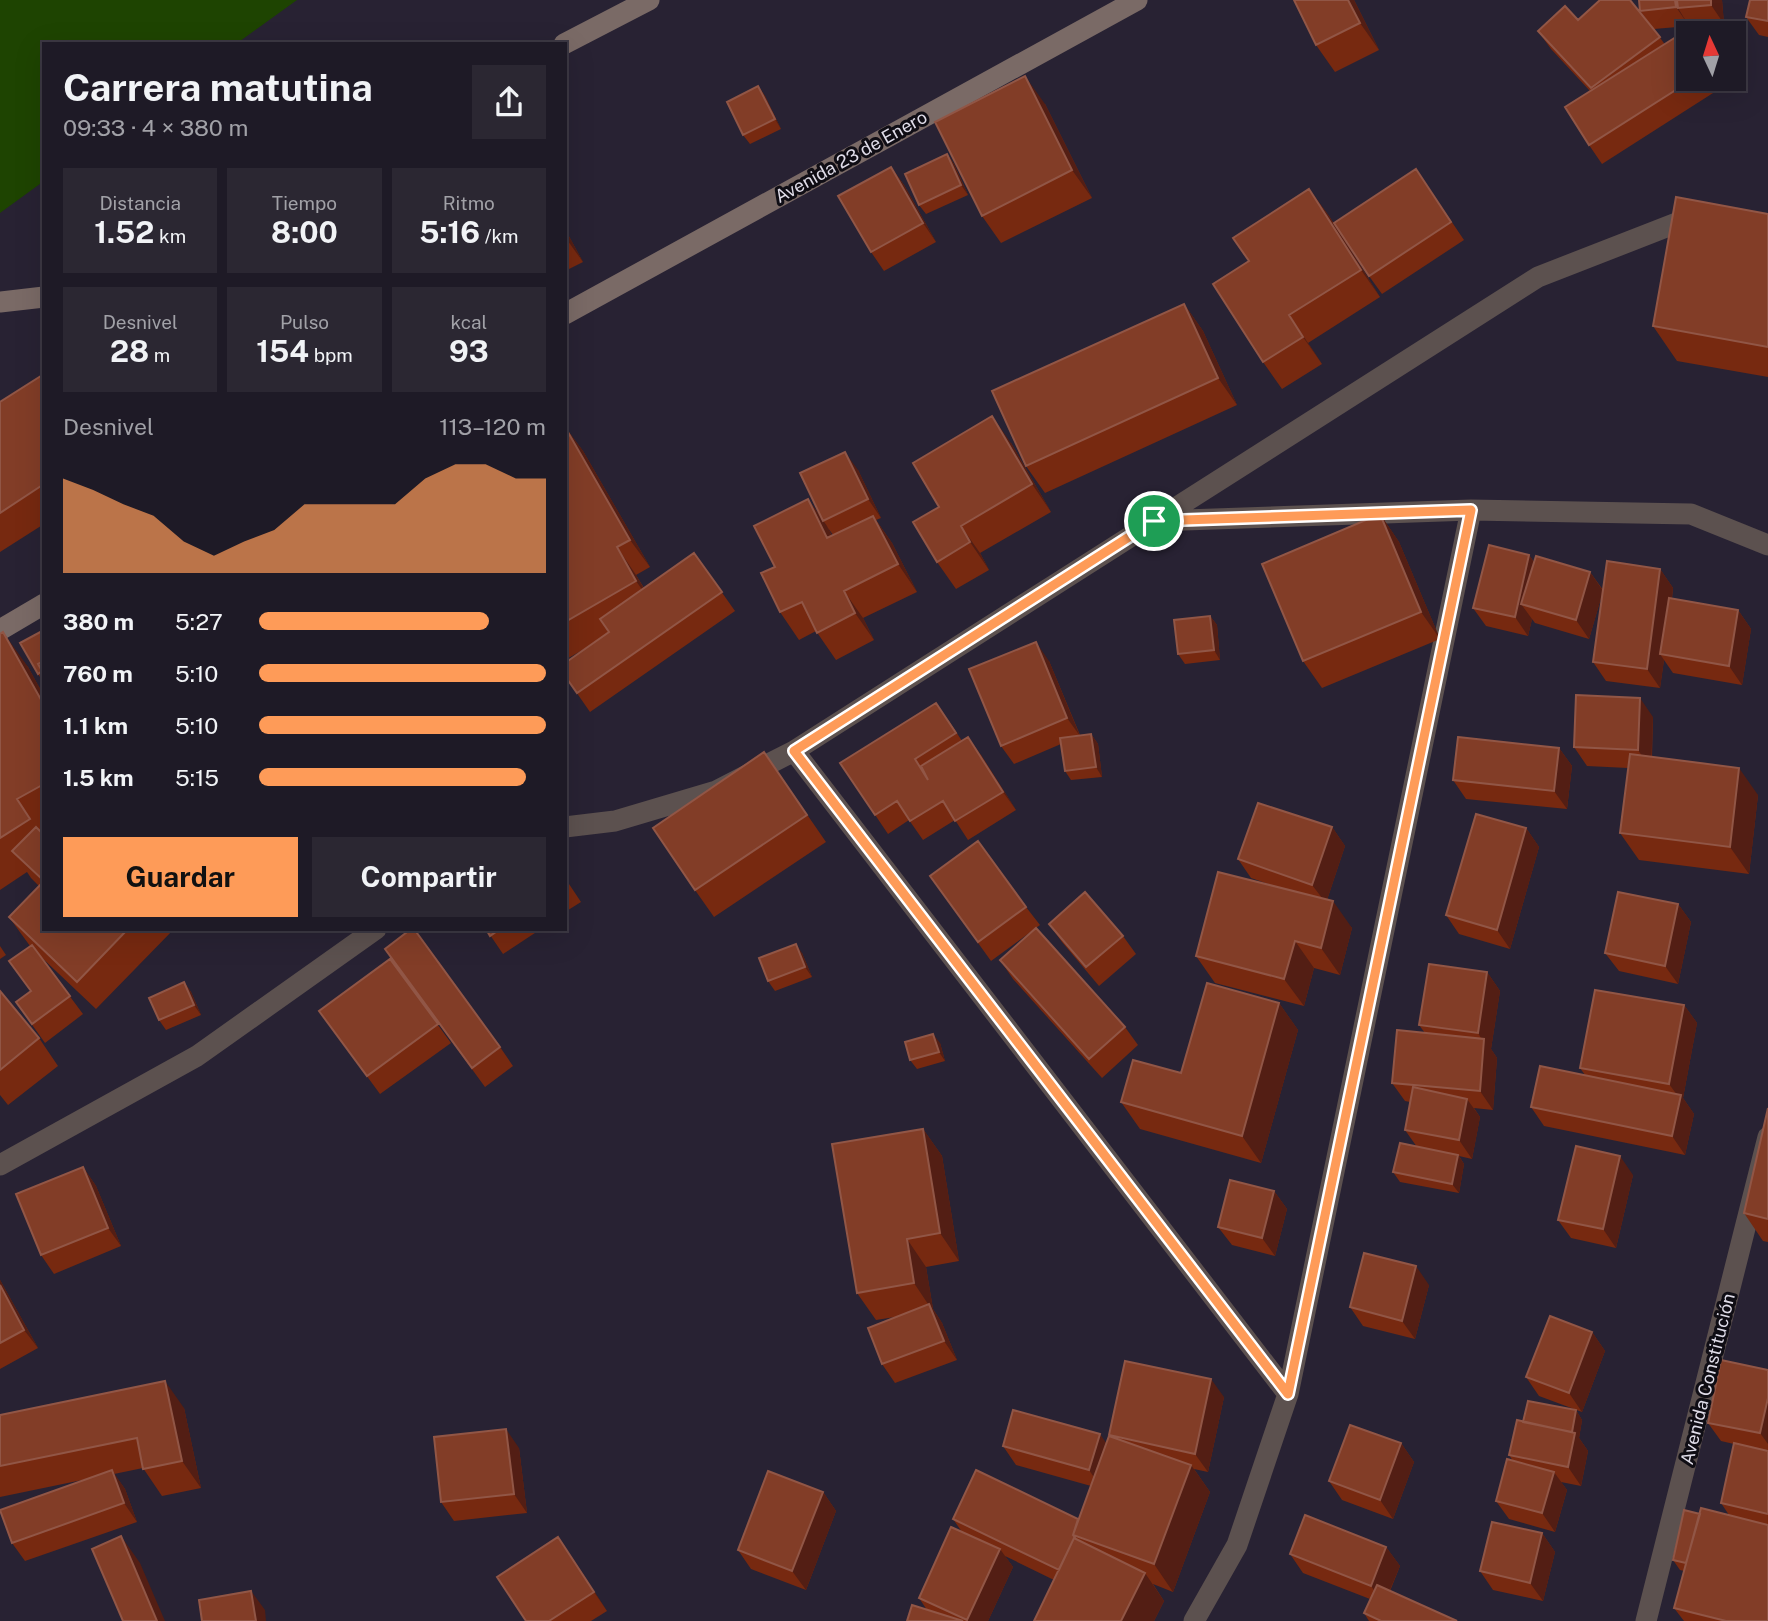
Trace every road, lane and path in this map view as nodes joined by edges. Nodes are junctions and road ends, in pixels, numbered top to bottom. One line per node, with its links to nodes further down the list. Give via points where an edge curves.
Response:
1 (649, 0): 3 (main road)
2 (1137, 0): 7 (main road, Avenida 23 de Enero)
3 (567, 42)
4 (1720, 213): 9 (street, via 1708,210 1538,277)
5 (42, 297): 6 (main road)
6 (0, 302)
7 (567, 313)
8 (1471, 510): 9 (street); 10 (street, via 1691,514); 18 (street)
9 (1154, 521): 13 (street)
10 (1768, 545)
11 (42, 605): 12 (main road)
12 (0, 630)
13 (794, 751): 14 (street, via 716,792 615,821); 18 (street)
14 (567, 827)
15 (373, 931): 17 (street, via 197,1056)
16 (1768, 1138): 20 (street, Avenida Constitución)
17 (0, 1165)
18 (1288, 1394): 19 (street, via 1237,1545)
19 (1194, 1621)
20 (1646, 1621)

